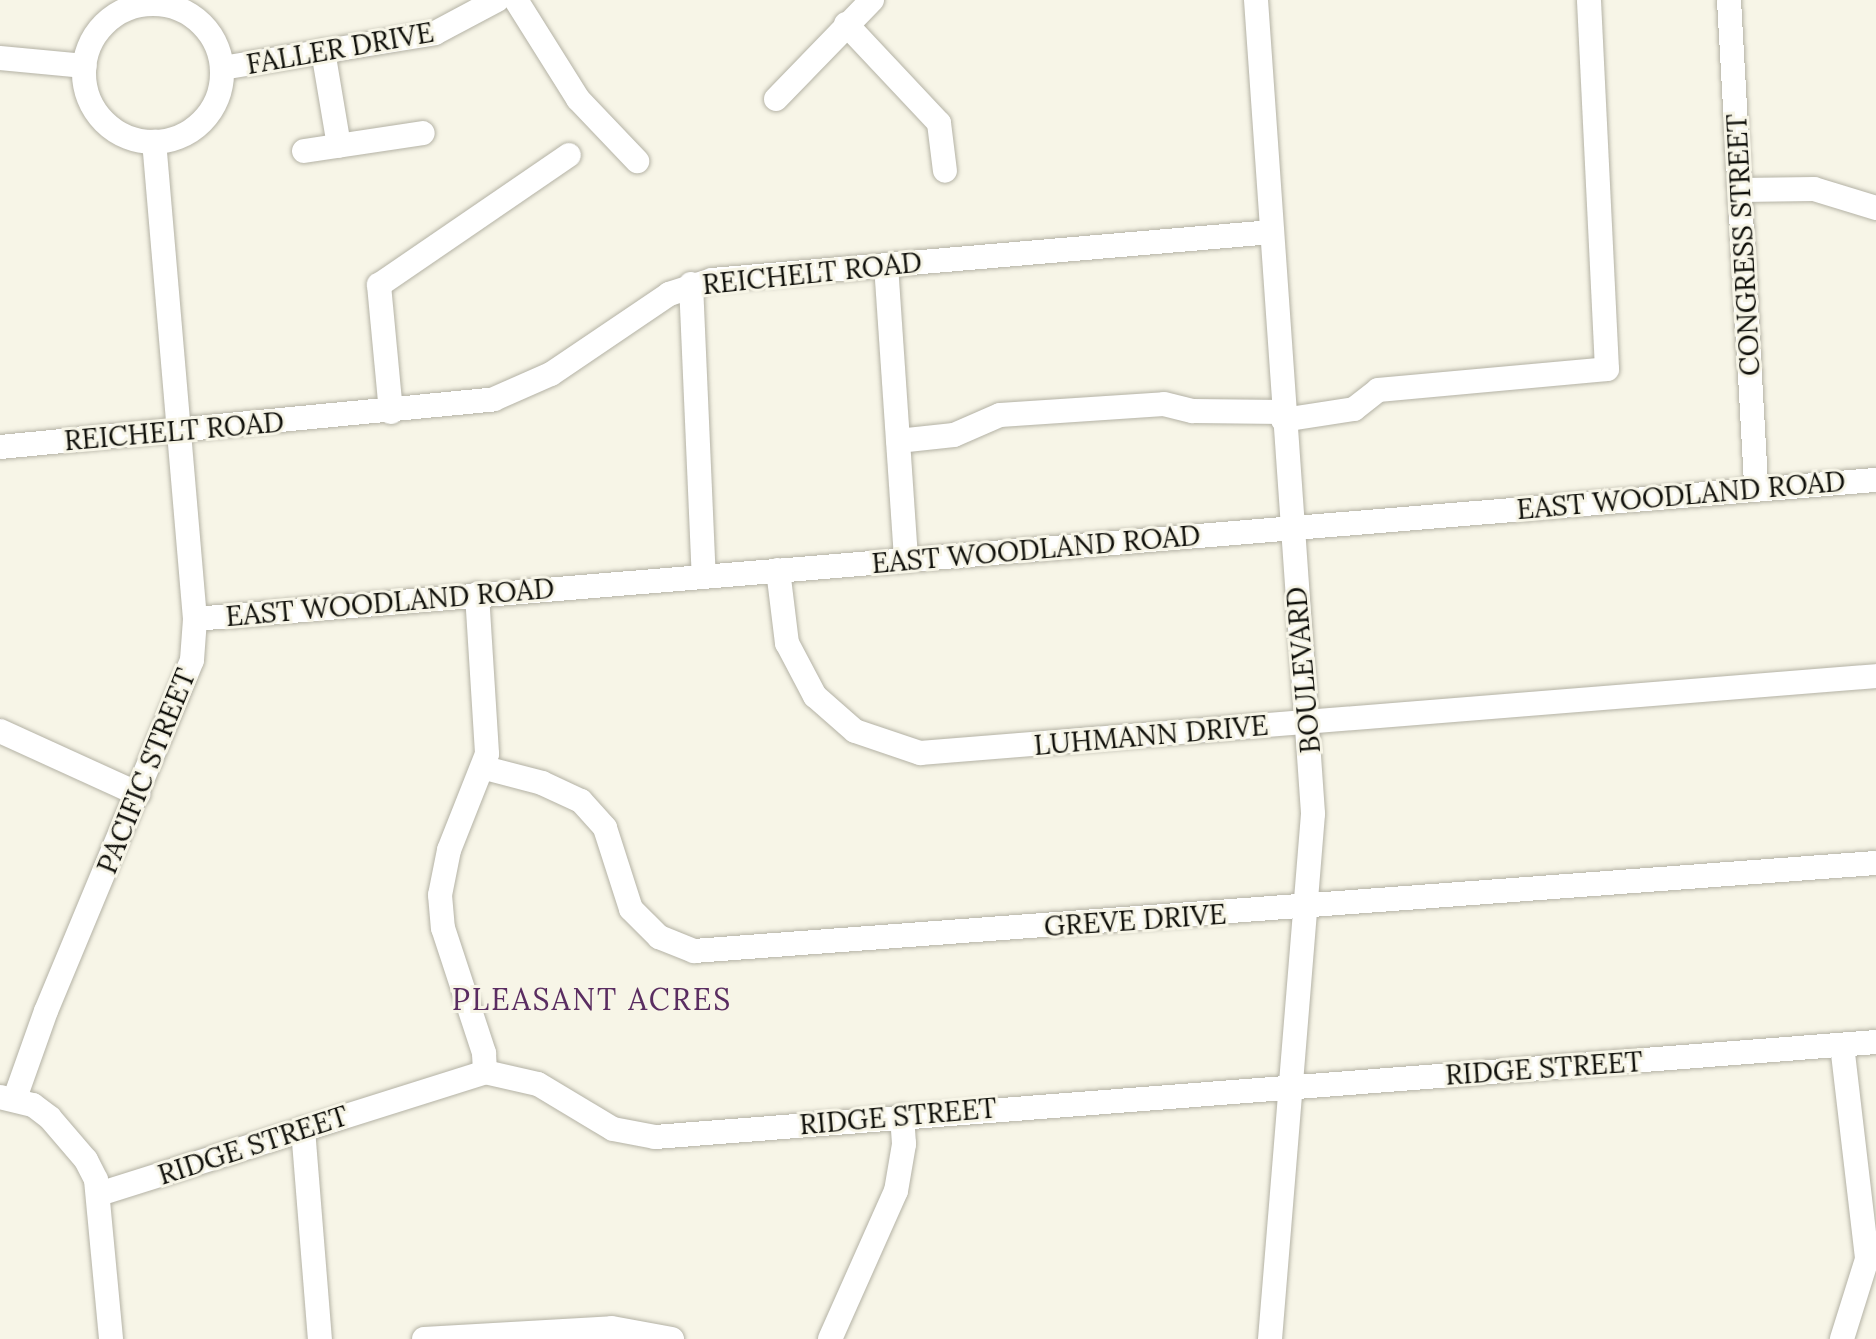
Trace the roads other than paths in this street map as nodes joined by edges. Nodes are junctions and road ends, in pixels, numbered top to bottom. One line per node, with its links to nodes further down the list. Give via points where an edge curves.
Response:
1 (497, 0): 9 (street, FALLER DRIVE, via 435,33)
2 (516, 0): 19 (street, via 578,99)
3 (872, 0): 8 (street)
4 (1256, 0): 23 (street, BOULEVARD)
5 (1589, 0): 27 (street, via 1607,369 1378,390 1354,409)
6 (1729, 0): 21 (street, CONGRESS STREET)
7 (156, 1): 11 (street, via 131,7 107,22 89,47); 12 (street, via 201,22 219,51)
8 (846, 24): 13 (street); 20 (street, via 939,123)
9 (323, 51): 12 (street, FALLER DRIVE); 16 (street)
10 (1, 66): 11 (street)
11 (85, 66): 15 (street, via 85,82 98,114 124,135)
12 (222, 68): 15 (street, via 219,93 199,124)
13 (776, 99)
14 (423, 133): 16 (street)
15 (154, 142): 28 (street, PACIFIC STREET)
16 (339, 146): 17 (street)
17 (304, 151)
18 (569, 155): 26 (street, via 379,285)
19 (637, 161)
20 (945, 171)
21 (1741, 190): 22 (street, via 1814,189); 32 (street, CONGRESS STREET)
22 (1876, 208)
23 (1272, 232): 24 (street, REICHELT ROAD); 27 (street, BOULEVARD)
24 (886, 265): 25 (street, REICHELT ROAD); 29 (street)
25 (691, 284): 26 (street, REICHELT ROAD, via 527,387 468,405); 36 (street)
26 (391, 412): 28 (street, REICHELT ROAD)
27 (1283, 416): 29 (street, via 1193,411 1164,404 1000,415 954,435); 33 (street, BOULEVARD)
28 (180, 431): 30 (street, REICHELT ROAD); 38 (street, PACIFIC STREET)
29 (898, 441): 34 (street)
30 (0, 447)
31 (1876, 480): 32 (street, EAST WOODLAND ROAD)
32 (1756, 489): 33 (street, EAST WOODLAND ROAD)
33 (1292, 527): 34 (street, EAST WOODLAND ROAD); 40 (street, BOULEVARD)
34 (906, 560): 35 (street, EAST WOODLAND ROAD)
35 (778, 570): 36 (street, EAST WOODLAND ROAD); 40 (street, LUHMANN DRIVE, via 784,633 806,683 844,723 896,748 941,754)
36 (704, 576): 37 (street, EAST WOODLAND ROAD)
37 (477, 594): 38 (street, EAST WOODLAND ROAD); 42 (street, via 487,701)
38 (195, 619): 43 (street, PACIFIC STREET, via 185,686)
39 (1876, 676): 40 (street, LUHMANN DRIVE)
40 (1307, 720): 45 (street, BOULEVARD, via 1313,814)
41 (0, 731): 43 (street)
42 (485, 768): 45 (street, GREVE DRIVE, via 542,783 581,801 609,838 631,909 659,937 694,951); 48 (street, via 449,850 440,895 443,928 484,1053)
43 (138, 794): 50 (street, PACIFIC STREET)
44 (1876, 863): 45 (street, GREVE DRIVE)
45 (1308, 906): 49 (street, BOULEVARD)
46 (1876, 1042): 47 (street, RIDGE STREET)
47 (1842, 1045): 49 (street, RIDGE STREET); 60 (street, via 1867,1259)
48 (485, 1072): 51 (street, RIDGE STREET, via 538,1084 634,1136); 52 (street, RIDGE STREET)
49 (1293, 1086): 51 (street, RIDGE STREET); 59 (street, BOULEVARD)
50 (8, 1098): 53 (street, via 33,1105 73,1142)
51 (902, 1116): 58 (street, via 904,1144 896,1191)
52 (303, 1129): 53 (street, RIDGE STREET); 55 (street)
53 (99, 1194): 54 (street)
54 (109, 1339)
55 (320, 1339)
56 (424, 1339): 57 (street, via 612,1328)
57 (672, 1339)
58 (830, 1339)
59 (1270, 1339)
60 (1842, 1339)

